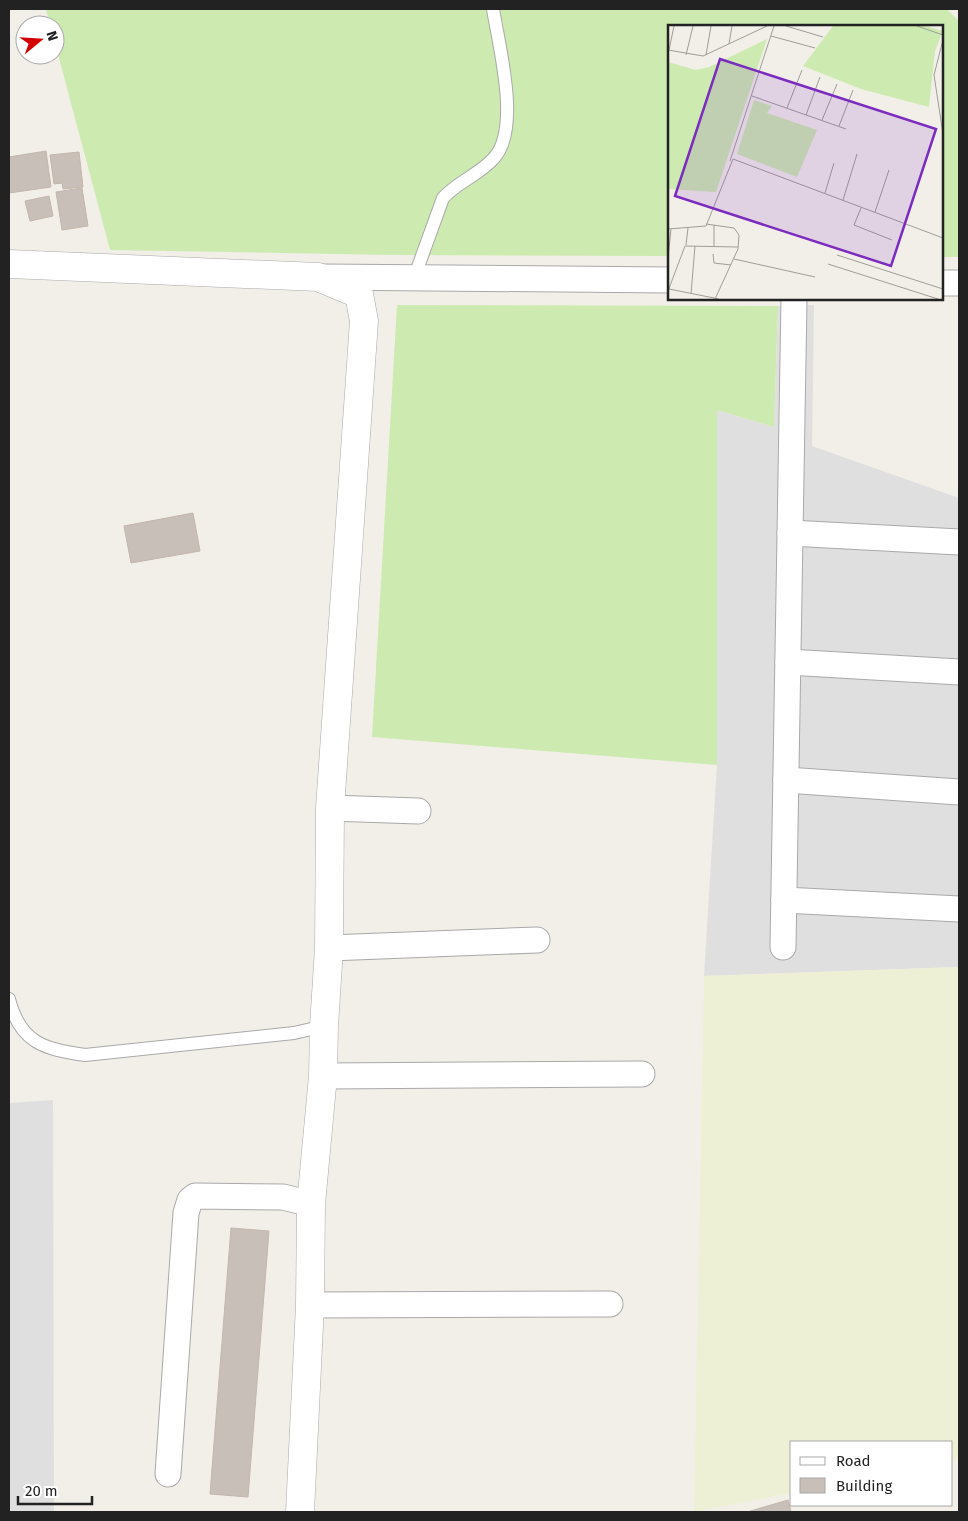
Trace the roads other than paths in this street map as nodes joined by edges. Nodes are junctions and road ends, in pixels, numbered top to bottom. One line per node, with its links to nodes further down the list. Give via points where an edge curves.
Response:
1 (493, 9): 4 (lane, via 507,101 506,134 494,158 443,198)
2 (9, 264): 3 (street)
3 (318, 277): 4 (street); 15 (street, via 358,294 364,321)
4 (414, 278): 5 (street)
5 (668, 280)
6 (943, 283): 7 (street)
7 (959, 283)
8 (794, 300): 9 (street)
9 (790, 533): 10 (street); 11 (street)
10 (959, 542)
11 (788, 662): 12 (street); 13 (street)
12 (959, 672)
13 (786, 780): 14 (street); 17 (street)
14 (959, 792)
15 (330, 808): 16 (street); 21 (street)
16 (418, 811)
17 (784, 900): 18 (street); 20 (street)
18 (959, 909)
19 (537, 940): 21 (street)
20 (783, 947)
21 (329, 948): 23 (street)
22 (9, 999): 23 (lane, via 13,1018 28,1036 50,1050 85,1055 294,1033)
23 (324, 1026): 25 (street)
24 (642, 1074): 25 (street)
25 (324, 1076): 26 (street)
26 (311, 1204): 28 (street); 29 (street, via 283,1197 196,1196 190,1200 186,1213)
27 (610, 1304): 28 (street)
28 (310, 1305): 30 (street)
29 (168, 1474)
30 (300, 1512)

